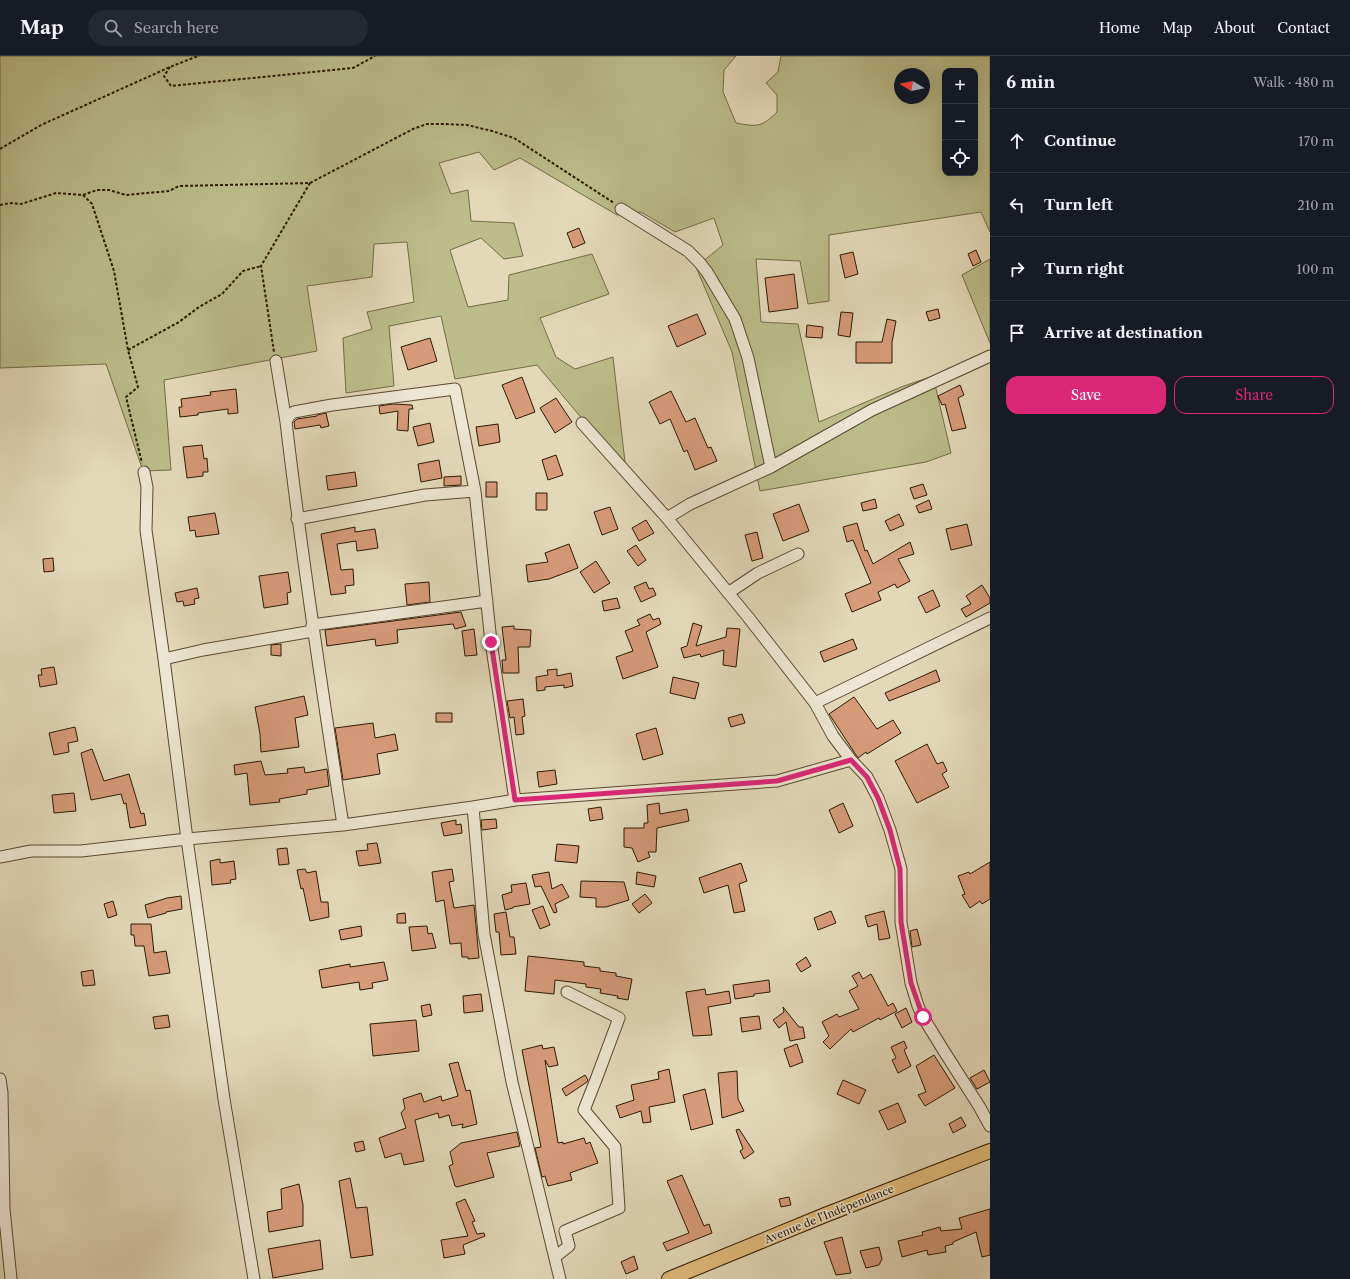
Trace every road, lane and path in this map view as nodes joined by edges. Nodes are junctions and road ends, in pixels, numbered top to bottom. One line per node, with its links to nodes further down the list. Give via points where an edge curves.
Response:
1 (198, 56): 3 (path)
2 (375, 56): 3 (path, via 352,68 171,86 164,76)
3 (170, 67): 4 (path, via 41,125)
4 (0, 149)
5 (310, 183): 6 (path, via 178,186 169,191 126,196 109,190 97,190); 8 (path, via 413,129 427,124 445,124 492,131 514,138); 9 (path)
6 (83, 195): 7 (path, via 56,193 21,204); 10 (path, via 92,204 114,271)
7 (0, 205)
8 (622, 209): 15 (street, via 688,251 707,272 735,319 748,358)
9 (261, 266): 10 (path, via 243,271 222,294 179,322); 12 (path)
10 (128, 350): 16 (path, via 138,387 126,396)
11 (990, 356): 15 (street, via 872,410)
12 (276, 361): 13 (street)
13 (286, 422): 17 (street, via 294,412 454,390); 19 (street)
14 (582, 423): 18 (street)
15 (771, 467): 18 (street, via 690,504)
16 (144, 472): 25 (street, via 147,487 146,530)
17 (475, 491): 19 (street, via 425,495); 22 (street)
18 (667, 518): 21 (street)
19 (297, 519): 24 (street)
20 (798, 554): 21 (street, via 758,573)
21 (728, 593): 26 (street)
22 (487, 601): 24 (street); 28 (street)
23 (990, 618): 26 (street)
24 (312, 628): 25 (street); 30 (street)
25 (164, 659): 31 (street)
26 (815, 703): 27 (street, via 833,736)
27 (851, 760): 28 (street, via 777,781); 35 (street, via 867,777 890,830 900,869 901,922 911,983 918,1006)
28 (515, 800): 29 (street)
29 (473, 808): 30 (street); 37 (street, via 484,934 512,1082)
30 (343, 825): 31 (street)
31 (187, 839): 32 (street, via 81,852 31,851); 39 (street, via 224,1100)
32 (0, 857)
33 (567, 992): 37 (street, via 619,1018 584,1110 615,1147 619,1208 565,1231 569,1246)
34 (0, 1079): 38 (street, via 4,1209)
35 (990, 1126)
36 (990, 1151): 41 (main road, Avenue de l'Indépendance, via 825,1214)
37 (555, 1257): 40 (street)
38 (11, 1279)
39 (254, 1279)
40 (560, 1279)
41 (669, 1279)

